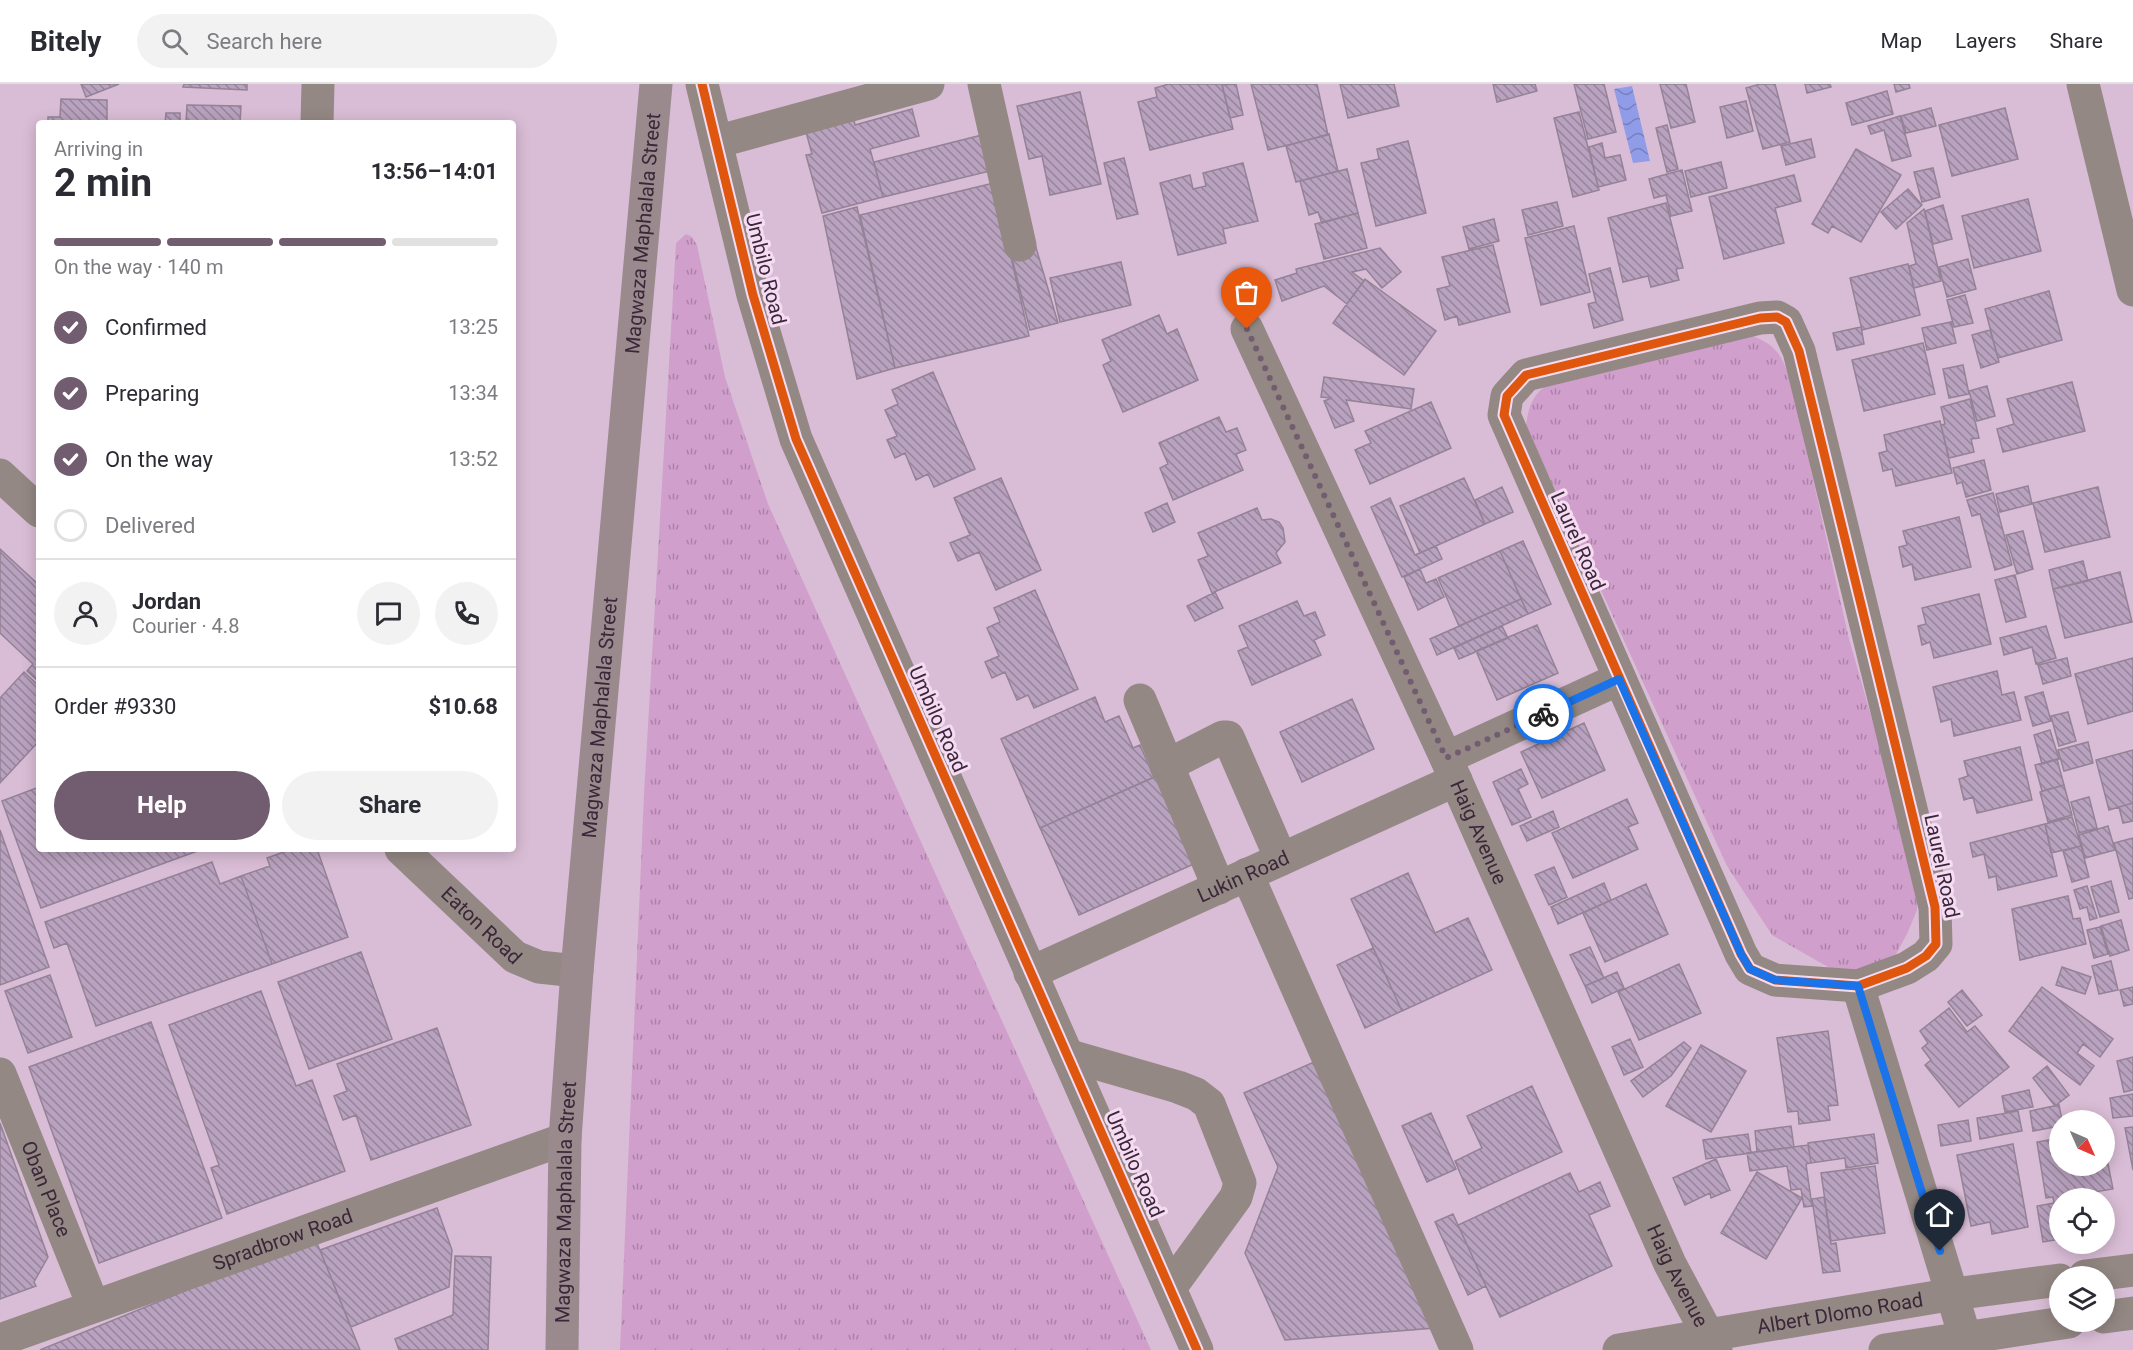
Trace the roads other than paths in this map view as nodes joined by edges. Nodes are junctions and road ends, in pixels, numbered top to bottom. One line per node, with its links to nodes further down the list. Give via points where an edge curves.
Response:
1 (318, 84): 7 (street)
2 (656, 84): 21 (main road, Magwaza Maphalala Street)
3 (702, 84): 8 (street, Umbilo Road)
4 (928, 84): 8 (street)
5 (984, 84): 9 (street)
6 (2083, 84): 10 (street)
7 (317, 120)
8 (716, 142): 22 (street, Umbilo Road, via 753,295 796,439)
9 (1020, 244)
10 (2131, 271)
11 (1247, 329): 17 (street, Haig Avenue)
12 (3, 482): 13 (street)
13 (36, 509)
14 (1619, 679): 17 (street, Lukin Road); 23 (street, Laurel Road, via 1750,969 1775,980); 23 (street, Laurel Road, via 1511,433 1504,414 1507,396 1526,375 1777,317 1786,322 1799,351 1935,906 1936,944 1926,956 1907,968)
15 (1140, 700): 16 (street)
16 (1166, 766): 19 (street, via 1228,737); 20 (street)
17 (1451, 769): 19 (street, Lukin Road); 40 (street, Haig Avenue, via 1670,1264)
18 (404, 852): 21 (street, Eaton Road, via 515,957 539,967)
19 (1281, 859): 20 (street, Lukin Road)
20 (1233, 881): 22 (street, Lukin Road); 43 (street)
21 (576, 971): 26 (main road, Magwaza Maphalala Street)
22 (1030, 973): 24 (street, Umbilo Road)
23 (1858, 986): 32 (street)
24 (1067, 1055): 30 (street, Umbilo Road); 30 (street, via 1187,1090 1209,1104 1213,1113 1240,1183 1236,1197)
25 (0, 1074): 33 (street, Oban Place)
26 (565, 1139): 33 (street, Spradbrow Road); 41 (main road, Magwaza Maphalala Street)
27 (2133, 1270): 28 (street)
28 (2115, 1272)
29 (2049, 1282): 31 (street, Albert Dlomo Road)
30 (1170, 1288): 42 (street, Umbilo Road)
31 (2007, 1288): 32 (street, Albert Dlomo Road); 39 (street)
32 (1954, 1294): 37 (street); 40 (street, Albert Dlomo Road)
33 (93, 1305): 38 (street, Spradbrow Road)
34 (2133, 1313): 35 (street)
35 (2115, 1315)
36 (2049, 1328): 39 (street)
37 (1965, 1337): 39 (street); 45 (street)
38 (0, 1340)
39 (2012, 1340)
40 (1712, 1343): 44 (street, Albert Dlomo Road)
41 (562, 1350)
42 (1197, 1350)
43 (1457, 1350)
44 (1619, 1350)
45 (1885, 1350)

